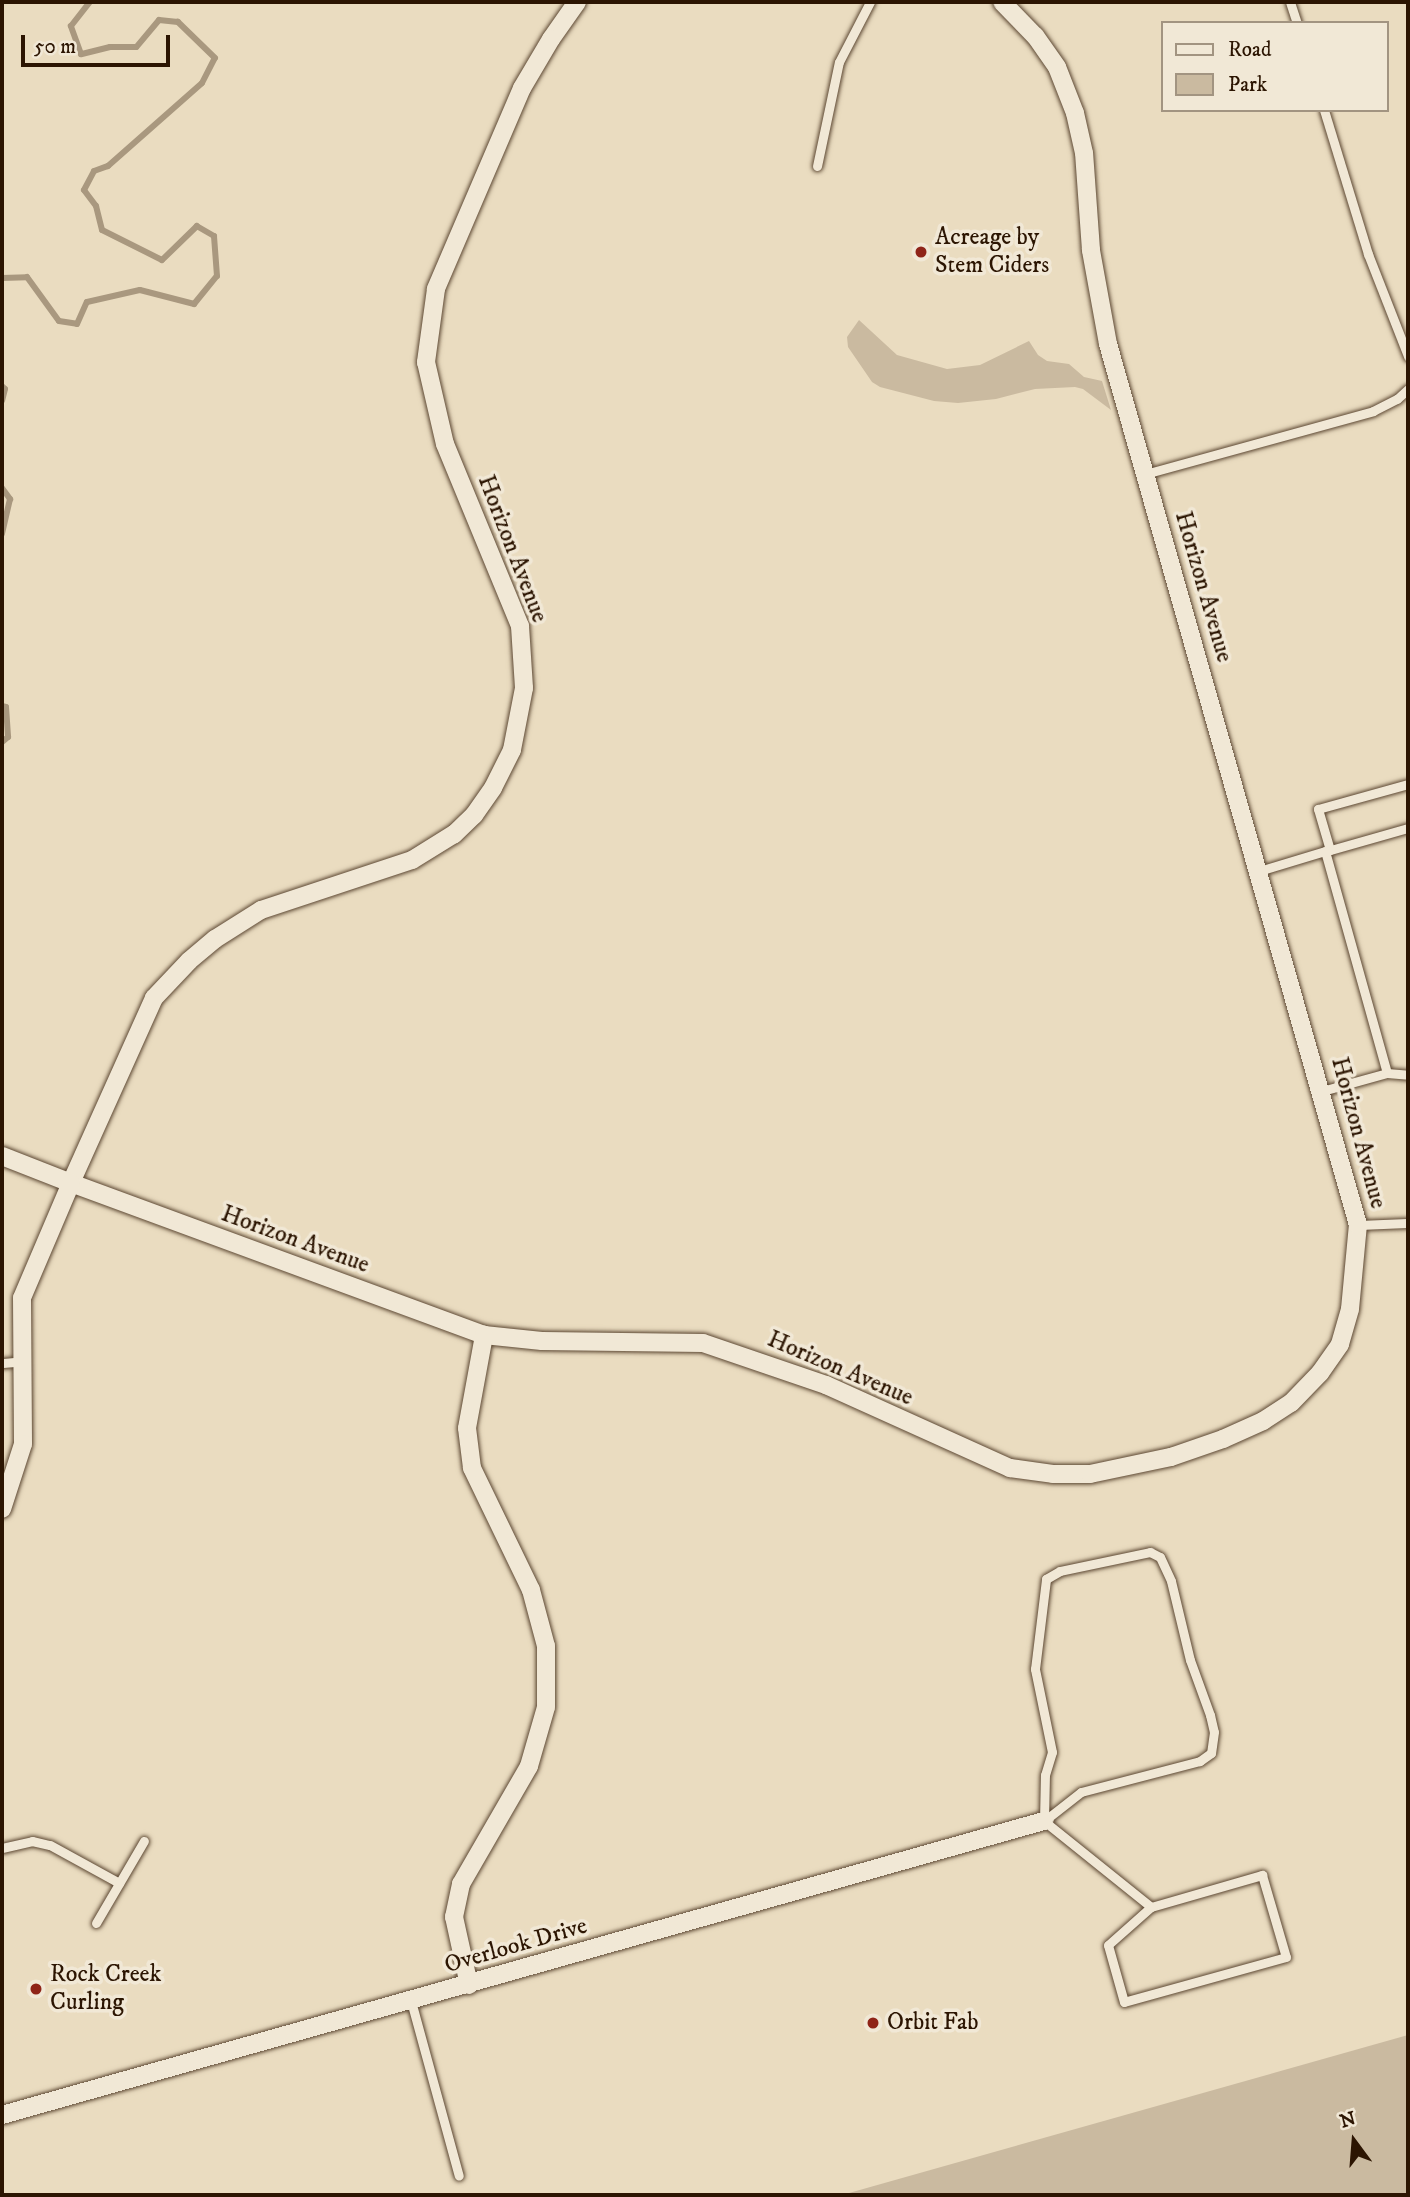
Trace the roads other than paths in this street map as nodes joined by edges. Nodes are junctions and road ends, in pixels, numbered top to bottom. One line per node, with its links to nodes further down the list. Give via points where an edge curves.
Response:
1 (577, 2): 19 (street, Horizon Avenue, via 522,88 436,289 426,362 445,444 520,626 524,688 512,750 493,788 454,834 412,860 261,910 189,961 154,998)
2 (870, 2): 7 (lane, via 839,62)
3 (1002, 2): 10 (street, Horizon Avenue, via 1057,67 1075,113 1084,153 1098,305)
4 (1290, 2): 5 (lane)
5 (1296, 21)
6 (1325, 112): 8 (lane, via 1368,254)
7 (817, 166)
8 (1408, 356)
9 (1408, 388): 10 (lane, via 1373,411)
10 (1145, 474): 14 (street, Horizon Avenue)
11 (1408, 784): 13 (lane, via 1318,809)
12 (1408, 828): 13 (lane)
13 (1327, 851): 14 (lane); 15 (lane)
14 (1259, 871): 17 (street, Horizon Avenue)
15 (1387, 1073): 16 (lane); 17 (lane)
16 (1408, 1075)
17 (1322, 1091): 21 (street, Horizon Avenue)
18 (2, 1156): 19 (street, Horizon Avenue)
19 (71, 1182): 22 (street, Horizon Avenue); 23 (street, via 22,1298)
20 (1408, 1223): 21 (lane)
21 (1358, 1226): 22 (street, Horizon Avenue, via 1350,1309 1340,1344 1291,1403 1223,1439 1171,1457 1090,1474 1010,1468 826,1385 703,1343)
22 (484, 1335): 32 (street, via 467,1428 472,1468 531,1590 546,1646 546,1707 529,1766 461,1884 454,1917)
23 (24, 1361): 24 (lane); 25 (street, via 23,1444)
24 (2, 1363)
25 (2, 1509)
26 (1044, 1821): 26 (lane, via 1045,1775 1052,1752 1035,1669 1046,1579 1060,1571 1150,1552 1160,1557 1171,1581 1190,1660 1210,1716 1211,1754 1200,1761 1081,1792); 30 (lane); 32 (street, Overlook Drive)
27 (144, 1841): 29 (lane)
28 (2, 1848): 29 (lane, via 32,1840 50,1845)
29 (118, 1883): 31 (lane)
30 (1151, 1907): 30 (lane, via 1262,1875 1286,1957 1124,2002 1108,1945)
31 (96, 1923)
32 (469, 1984): 33 (street, Overlook Drive)
33 (411, 2001): 34 (street, Overlook Drive); 35 (lane)
34 (2, 2115)
35 (459, 2176)

